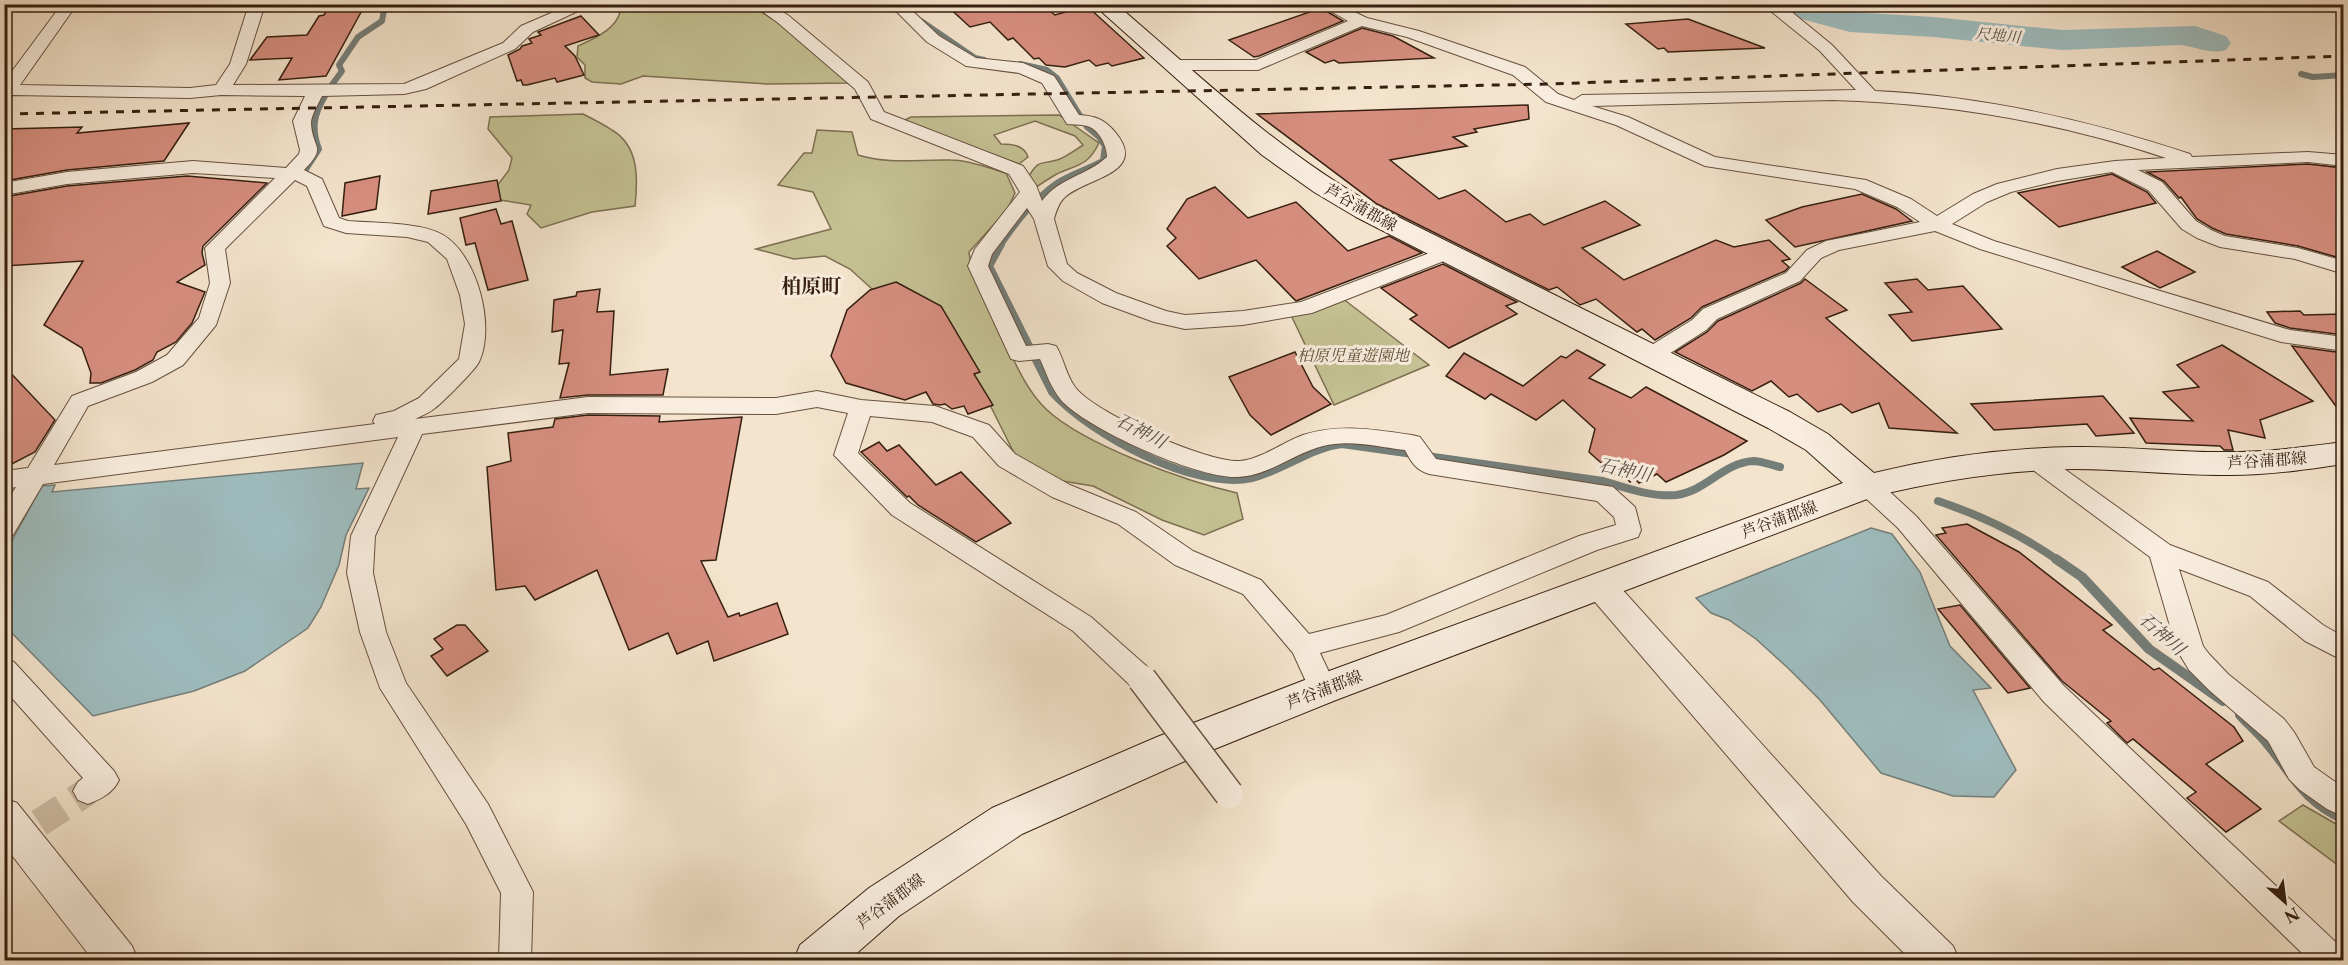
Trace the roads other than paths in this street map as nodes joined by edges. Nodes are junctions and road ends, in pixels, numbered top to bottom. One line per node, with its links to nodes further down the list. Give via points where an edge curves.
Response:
1 (70, 4): 13 (street)
2 (257, 4): 11 (street, via 238,64)
3 (759, 4): 21 (street, via 783,19 862,86 877,115 1016,170)
4 (897, 4): 21 (street, via 933,39 972,63 1023,68 1048,80 1072,120 1093,121 1114,142 1116,159 1096,174 1073,182 1048,204)
5 (1103, 4): 10 (main road, 芦谷蒲郡線)
6 (1325, 4): 9 (street)
7 (1769, 4): 14 (street, via 1826,48)
8 (578, 6): 12 (street, via 527,29 509,45 420,85 404,89)
9 (1361, 21): 10 (street, via 1258,65); 15 (street, via 1413,34 1519,71)
10 (1174, 66): 23 (main road, 芦谷蒲郡線, via 1271,150 1309,177)
11 (221, 90): 12 (street); 13 (street)
12 (316, 91): 19 (street, via 303,122 308,156)
13 (6, 93)
14 (1871, 97): 15 (street, via 1606,101); 17 (street, via 2048,118 2137,141)
15 (1552, 98): 22 (street, via 1632,125 1711,162 1858,184 1904,203)
16 (2343, 161): 17 (street, via 2308,157)
17 (2196, 162): 18 (street)
18 (2115, 166): 22 (street, via 2004,188); 24 (street, via 2154,186 2189,225 2204,234)
19 (292, 174): 20 (street, via 193,167 68,178); 29 (street, via 315,183 332,222 435,238 456,257 470,295 476,324 469,361 427,403); 32 (street, via 214,248 220,283 209,320 194,339 175,360 144,377 80,401)
20 (4, 189)
21 (1036, 205): 23 (street, via 1058,266 1070,277 1109,298 1185,322 1305,308); 38 (street, via 982,253 978,266 982,278 1019,354 1048,351 1068,395 1132,436 1199,463 1238,470 1265,463 1321,438 1349,436 1412,443 1429,466 1604,493 1626,513 1629,530 1587,543 1389,625)
22 (1937, 225): 25 (street, via 1987,245 2262,329); 26 (street, via 1833,244 1814,254 1792,277 1710,314)
23 (1447, 253): 26 (main road, 芦谷蒲郡線)
24 (2343, 268)
25 (2343, 344)
26 (1650, 356): 34 (main road, 芦谷蒲郡線, via 1817,442)
27 (861, 408): 28 (street, via 817,399 776,406 588,405); 38 (street, via 935,414 981,431 1007,460 1061,491 1127,518 1184,558 1252,586); 43 (street, bridge, via 846,454 901,509 1082,624 1142,679)
28 (414, 427): 29 (street); 47 (street, via 363,536 360,573 373,632 394,688 477,814 517,892)
29 (354, 434): 32 (street)
30 (2343, 453): 31 (main road, 芦谷蒲郡線, via 2222,464 2074,458)
31 (2037, 461): 34 (main road, 芦谷蒲郡線, via 1925,472); 36 (street)
32 (36, 477): 33 (street); 35 (street)
33 (4, 480)
34 (1868, 486): 37 (main road, 芦谷蒲郡線); 50 (street, via 1907,522 2054,694)
35 (4, 528)
36 (2161, 552): 39 (street, via 2259,589 2314,633); 44 (street, via 2197,661 2273,727 2289,746 2295,764 2321,790)
37 (1600, 586): 41 (main road, 芦谷蒲郡線); 49 (street, via 1866,889)
38 (1303, 646): 41 (street)
39 (2343, 650)
40 (4, 670): 42 (street, via 104,780)
41 (1323, 689): 48 (main road, 芦谷蒲郡線, via 1007,820 884,902)
42 (88, 791)
43 (1229, 794)
44 (2343, 804)
45 (4, 815): 46 (street)
46 (118, 960)
47 (514, 960)
48 (816, 960)
49 (1939, 960)
50 (2331, 960)

